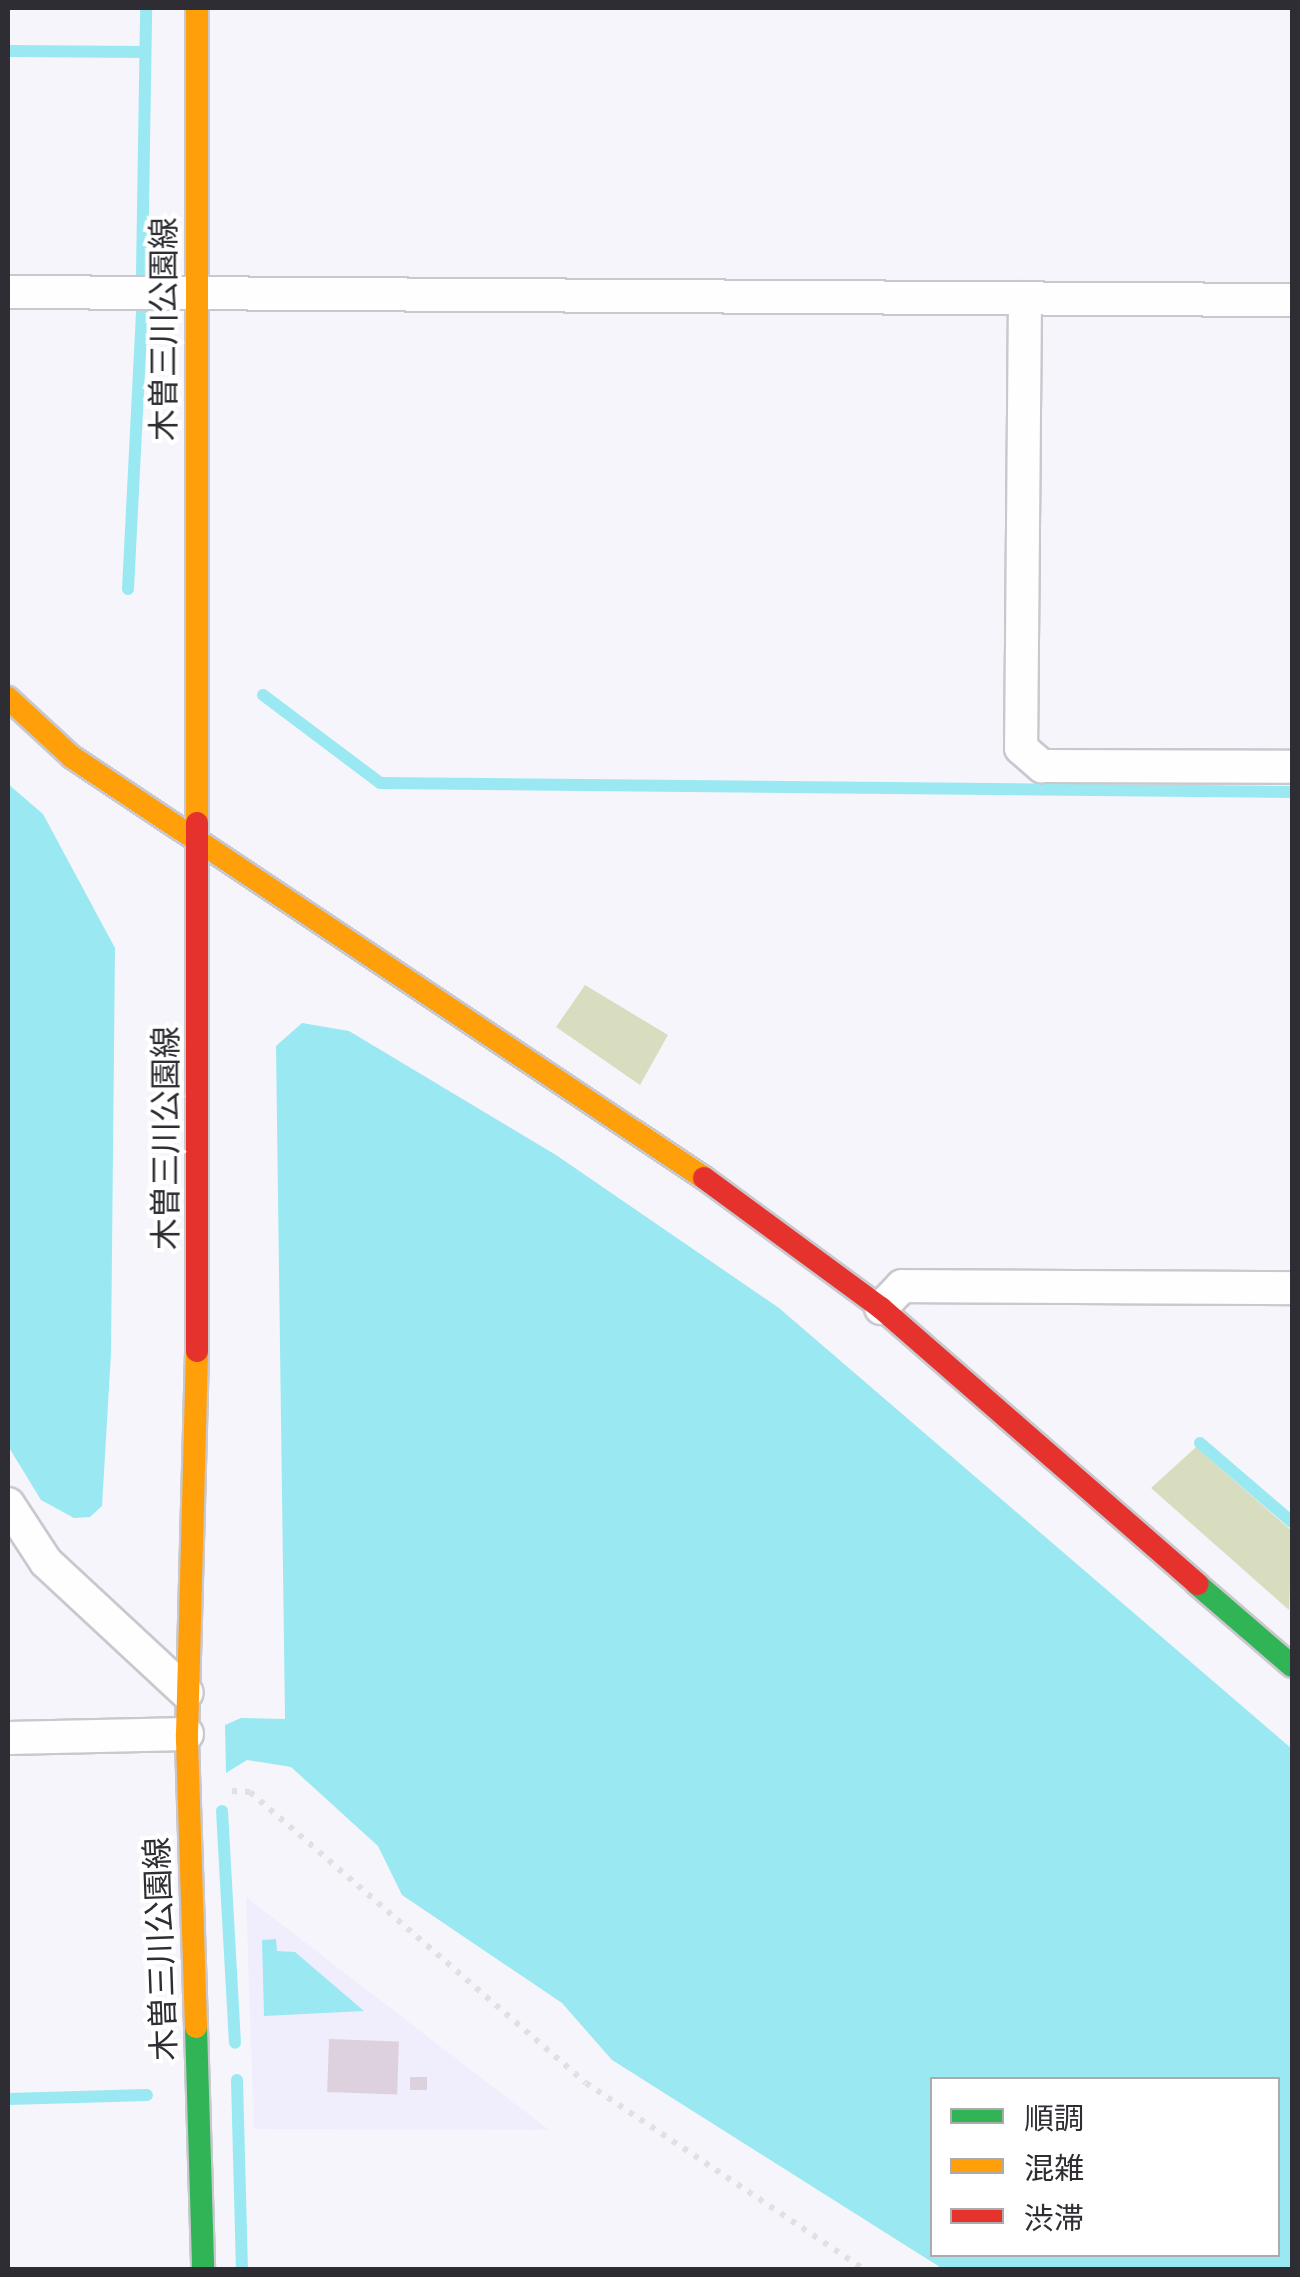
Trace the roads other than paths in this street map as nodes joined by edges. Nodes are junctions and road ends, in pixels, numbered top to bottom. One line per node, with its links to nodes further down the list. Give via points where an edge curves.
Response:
1 (198, 8): 3 (main road, 木曽三川公園線)
2 (8, 292): 3 (street)
3 (196, 292): 4 (street); 8 (main road, 木曽三川公園線)
4 (1025, 298): 5 (street); 7 (street, via 1021,748 1042,766)
5 (1292, 300)
6 (8, 698): 8 (main road, via 72,756)
7 (1292, 767)
8 (199, 839): 10 (main road, via 635,1128); 13 (main road, 木曽三川公園線, via 197,1371)
9 (1292, 1288): 10 (street, via 902,1286)
10 (881, 1308): 12 (main road)
11 (8, 1504): 13 (street, via 46,1562)
12 (1292, 1666)
13 (187, 1693): 14 (main road, 木曽三川公園線)
14 (186, 1734): 15 (street); 16 (main road, 木曽三川公園線)
15 (8, 1738)
16 (203, 2270)

